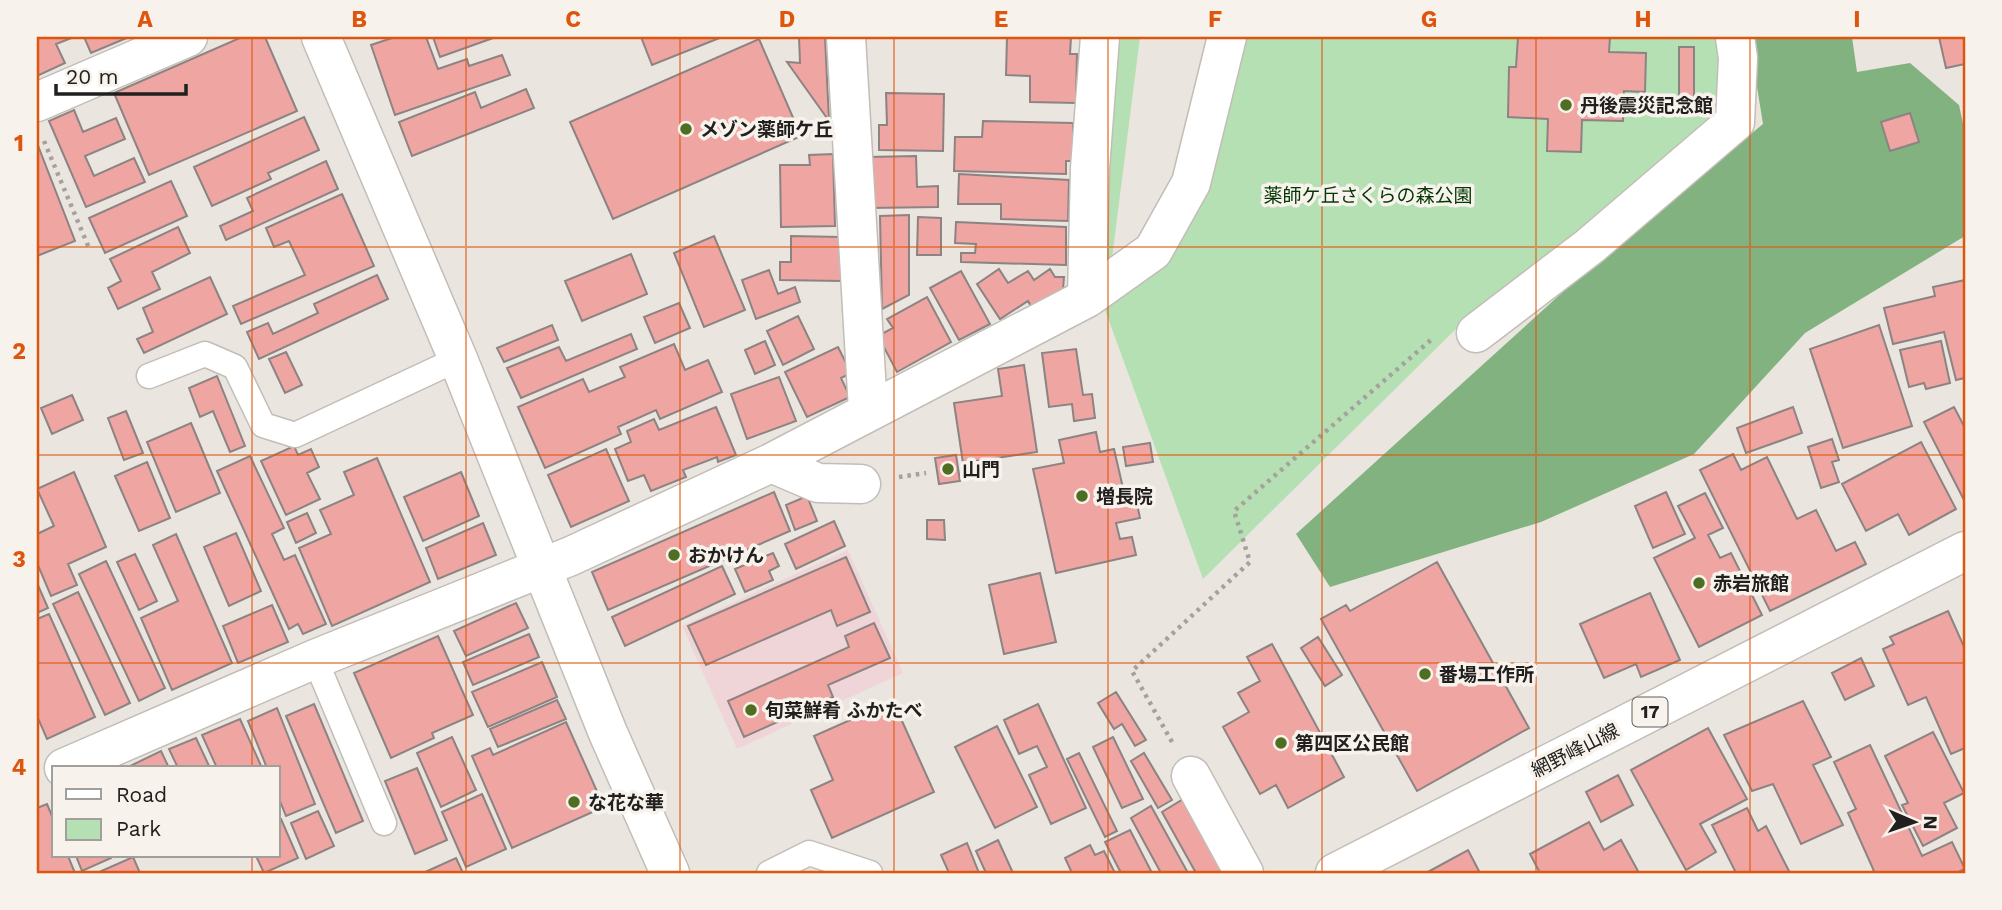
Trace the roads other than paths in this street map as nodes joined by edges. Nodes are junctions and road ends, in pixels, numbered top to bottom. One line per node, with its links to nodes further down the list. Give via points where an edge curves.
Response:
1 (188, 37): 7 (street)
2 (846, 37): 12 (street)
3 (1100, 37): 8 (street, via 1090,167)
4 (1227, 37): 8 (street, via 1191,183 1153,251)
5 (1735, 37): 9 (street, via 1735,122 1590,246)
6 (329, 39): 10 (street)
7 (39, 119)
8 (1087, 298): 12 (street)
9 (1476, 333)
10 (458, 359): 11 (lane, via 295,435 263,425 235,367 205,354); 16 (street)
11 (149, 376)
12 (868, 410): 13 (street)
13 (771, 463): 14 (street, via 818,483); 16 (street)
14 (861, 484)
15 (1965, 551): 25 (street, 網野峰山線 / 17)
16 (544, 568): 17 (street); 21 (street, via 608,733)
17 (315, 659): 18 (street); 20 (lane)
18 (69, 766)
19 (1192, 776): 24 (street)
20 (384, 824)
21 (670, 873)
22 (769, 873): 23 (lane, via 809,853)
23 (870, 873)
24 (1244, 873)
25 (1335, 873)

